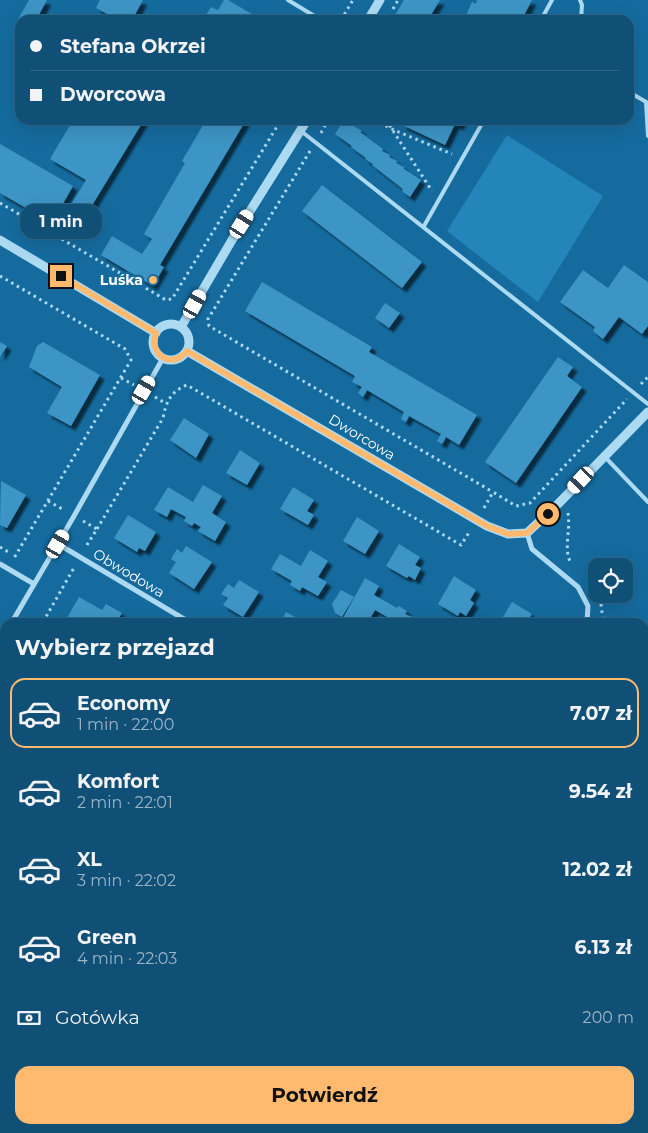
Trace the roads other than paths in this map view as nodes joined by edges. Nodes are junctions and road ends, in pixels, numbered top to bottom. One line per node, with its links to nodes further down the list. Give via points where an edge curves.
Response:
1 (288, 0): 5 (lane)
2 (380, 0): 6 (street)
3 (552, 0): 7 (lane)
4 (580, 0): 8 (lane)
5 (313, 15)
6 (371, 15)
7 (544, 15)
8 (581, 15)
9 (634, 95): 10 (lane)
10 (647, 103): 14 (lane)
11 (304, 125): 13 (street)
12 (481, 125): 15 (lane)
13 (301, 131): 15 (lane); 17 (street)
14 (648, 136)
15 (424, 226): 21 (lane)
16 (0, 240): 18 (street)
17 (181, 327): 18 (street, via 167,324); 19 (street, via 188,335)
18 (156, 333): 20 (street, via 154,344)
19 (187, 351): 20 (street, via 174,360); 25 (street, Dworcowa, via 487,526 508,534)
20 (163, 358): 26 (street)
21 (648, 404)
22 (648, 412): 23 (street)
23 (604, 456): 24 (lane); 25 (street)
24 (648, 502)
25 (527, 533): 31 (street, via 532,549 578,587 588,606)
26 (58, 544): 28 (street); 30 (street, Obwodowa)
27 (0, 564): 28 (street)
28 (34, 584): 29 (street)
29 (14, 618)
30 (182, 618)
31 (587, 618)

